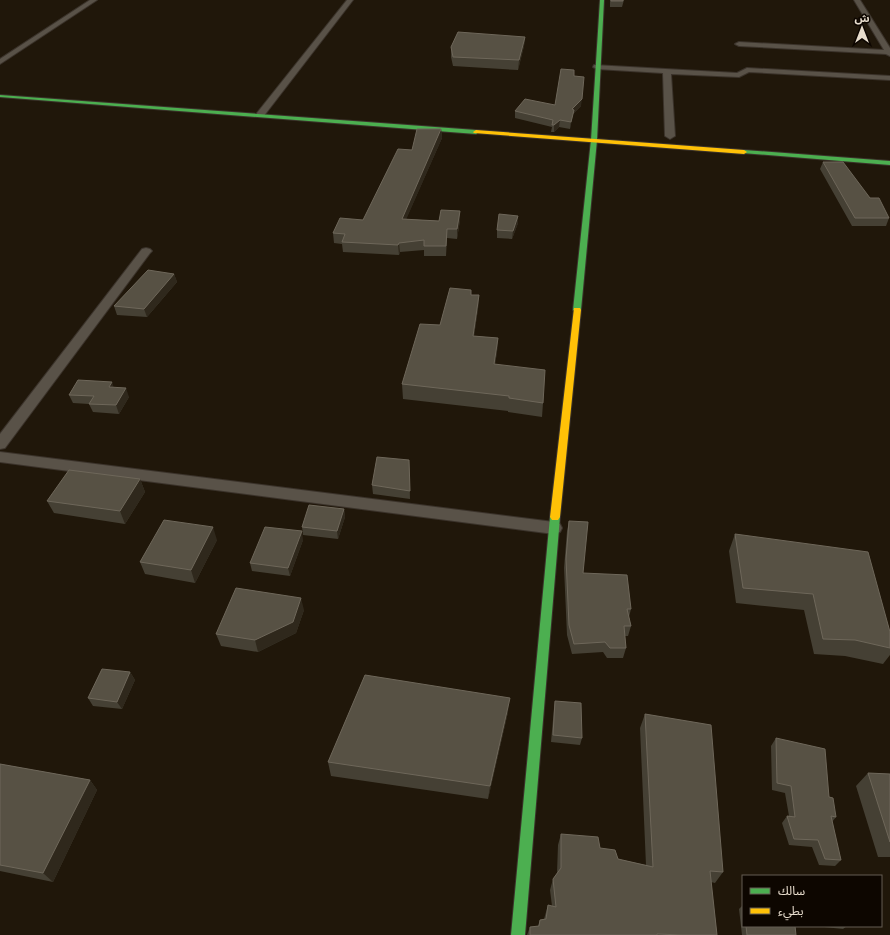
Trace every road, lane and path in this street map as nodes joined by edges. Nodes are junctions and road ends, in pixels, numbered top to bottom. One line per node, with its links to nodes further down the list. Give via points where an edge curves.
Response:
1 (94, 0): 7 (street)
2 (350, 0): 12 (street)
3 (602, 0): 8 (street)
4 (857, 0): 6 (street)
5 (739, 44): 6 (street)
6 (889, 53)
7 (0, 62)
8 (598, 67): 9 (street); 14 (street)
9 (667, 71): 10 (street, via 738,75 747,70); 13 (street)
10 (890, 78)
11 (0, 96): 12 (street)
12 (260, 115): 14 (street)
13 (670, 136)
14 (594, 140): 15 (street); 19 (street)
15 (890, 163)
16 (146, 251): 17 (street)
17 (0, 444)
18 (0, 457): 19 (street)
19 (554, 528): 20 (street)
20 (518, 935)

